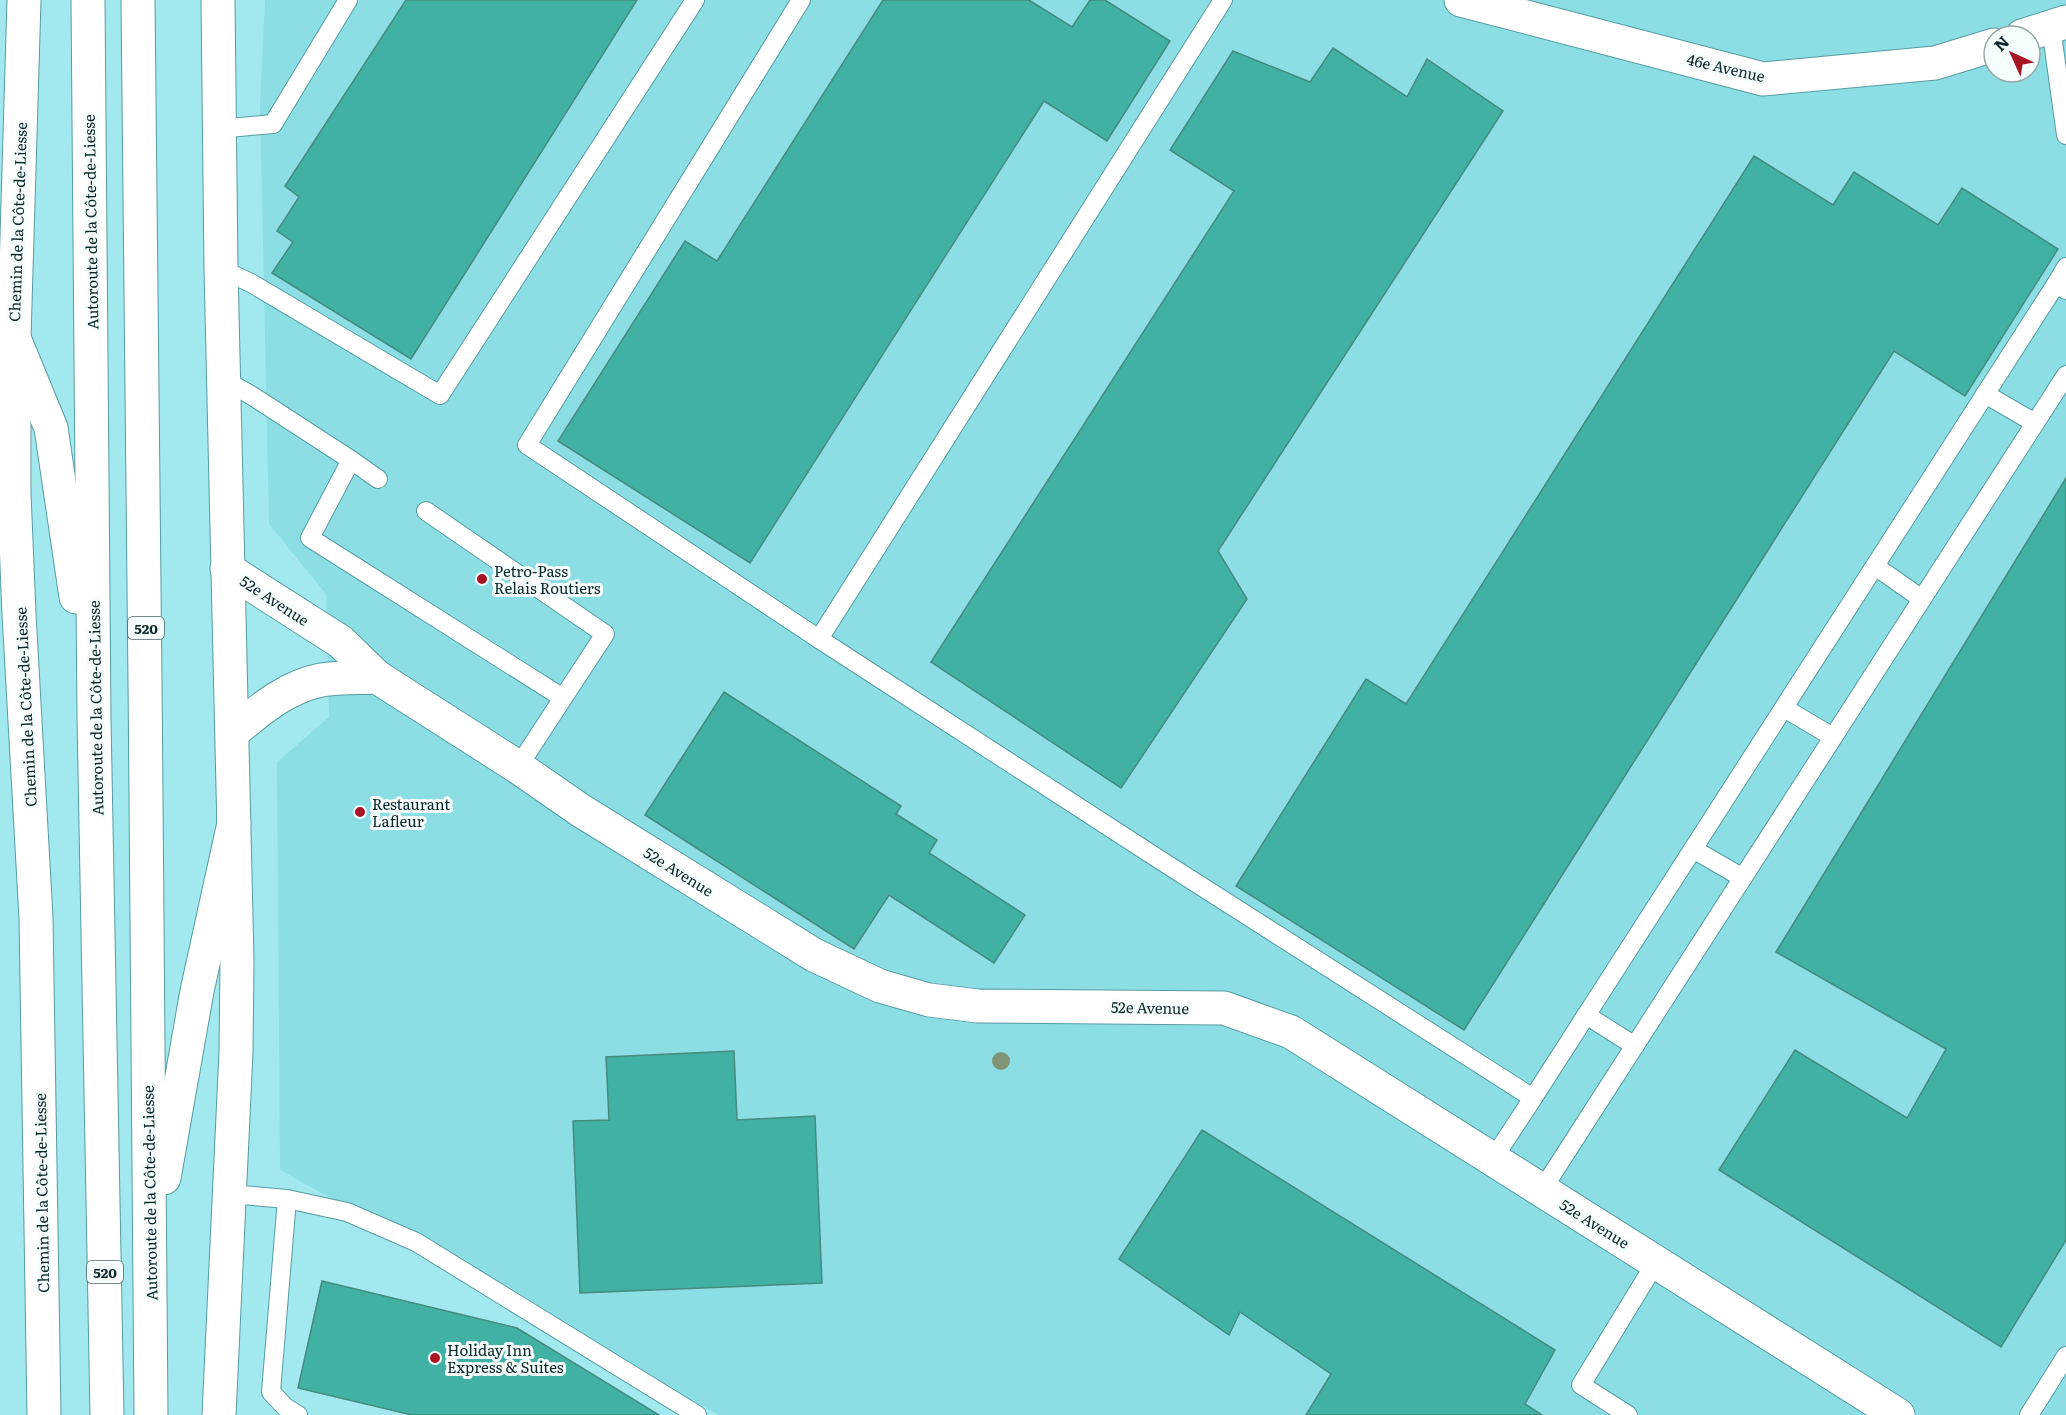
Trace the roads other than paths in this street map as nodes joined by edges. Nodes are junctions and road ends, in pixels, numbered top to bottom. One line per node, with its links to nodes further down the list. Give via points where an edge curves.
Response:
1 (24, 0): 17 (main road, Chemin de la Côte-de-Liesse)
2 (88, 0): 32 (main road, Autoroute de la Côte-de-Liesse / 520)
3 (138, 0): 46 (main road, Autoroute de la Côte-de-Liesse / 520)
4 (218, 0): 12 (main road)
5 (348, 0): 12 (lane, via 273,124)
6 (695, 0): 15 (lane, via 440,395)
7 (801, 0): 28 (lane, via 527,445)
8 (1223, 0): 28 (lane)
9 (1461, 0): 11 (main road, 46e Avenue, via 1763,79 1935,63)
10 (2046, 28): 13 (lane)
11 (1982, 49)
12 (219, 129): 15 (main road)
13 (2066, 135)
14 (2066, 267): 16 (lane)
15 (221, 269): 19 (main road)
16 (2061, 287): 20 (lane)
17 (14, 338): 32 (main road, via 51,428); 49 (main road, Chemin de la Côte-de-Liesse, via 14,493 36,918)
18 (2066, 375): 21 (lane)
19 (223, 379): 22 (lane); 26 (main road)
20 (1985, 394): 21 (lane); 25 (lane)
21 (2035, 423): 27 (lane)
22 (351, 460): 23 (lane); 30 (lane, via 310,538)
23 (378, 479)
24 (426, 510): 30 (lane, via 605,634)
25 (1875, 566): 27 (lane); 31 (lane)
26 (227, 569): 29 (main road, 52e Avenue, via 341,642); 33 (main road)
27 (1923, 599): 34 (lane)
28 (819, 639): 41 (lane)
29 (377, 677): 33 (main road, via 321,680 302,686 274,700); 35 (main road, 52e Avenue)
30 (563, 698): 35 (lane)
31 (1784, 708): 34 (lane); 37 (lane)
32 (94, 718): 50 (main road, Autoroute de la Côte-de-Liesse / 520)
33 (233, 732): 36 (main road)
34 (1833, 737): 38 (lane)
35 (518, 767): 42 (main road, 52e Avenue, via 580,810 814,955 880,986 929,1000 978,1006 1224,1008 1292,1032)
36 (234, 823): 44 (main road, via 237,961); 46 (main road, via 197,991)
37 (1693, 849): 38 (lane); 39 (lane)
38 (1743, 878): 40 (lane)
39 (1586, 1015): 40 (lane); 41 (lane)
40 (1635, 1046): 43 (lane)
41 (1533, 1098): 42 (lane)
42 (1493, 1159): 43 (main road, 52e Avenue)
43 (1542, 1190): 47 (main road, 52e Avenue)
44 (230, 1194): 45 (lane); 52 (main road)
45 (287, 1199): 53 (lane, via 272,1392); 54 (lane, via 347,1212 416,1242)
46 (150, 1256): 51 (main road, Autoroute de la Côte-de-Liesse / 520)
47 (1656, 1262): 55 (lane, via 1581,1385); 56 (main road, 52e Avenue)
48 (2066, 1356): 57 (lane)
49 (45, 1415)
50 (107, 1415)
51 (151, 1415)
52 (219, 1415)
53 (298, 1415)
54 (696, 1415)
55 (1628, 1415)
56 (1898, 1415)
57 (2029, 1415)

